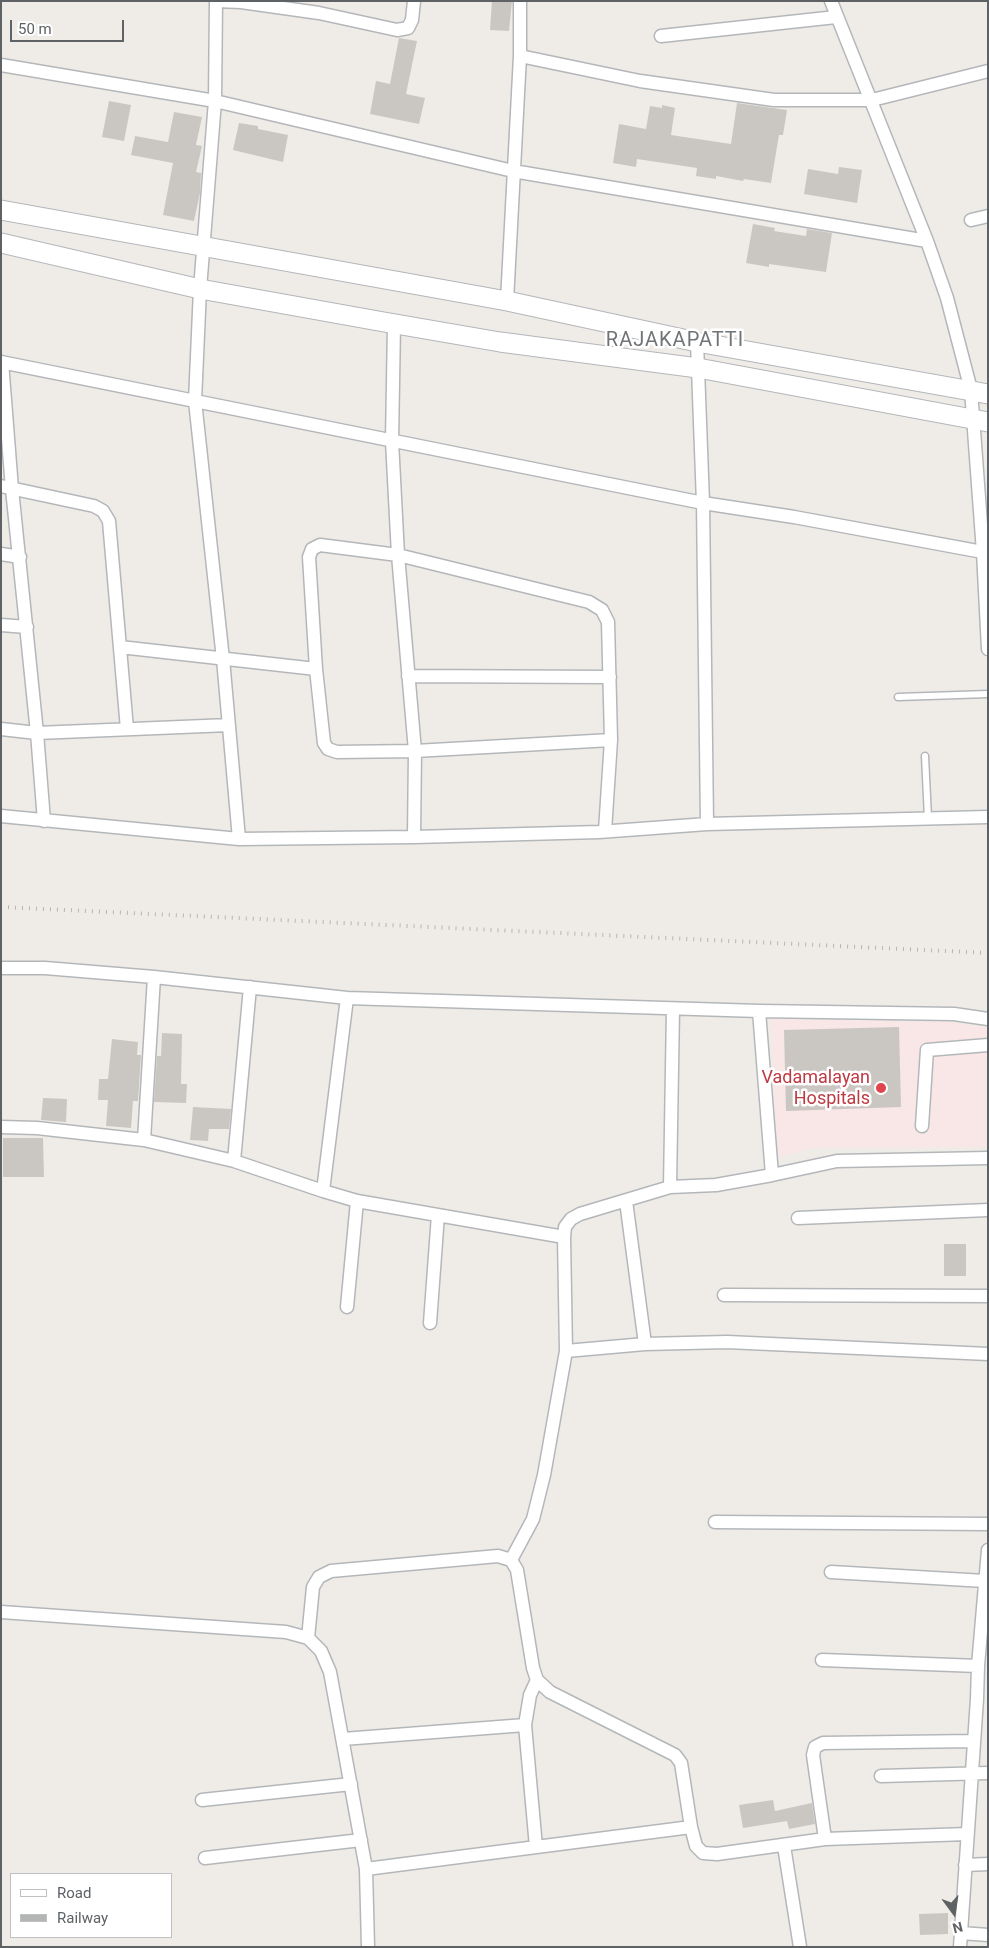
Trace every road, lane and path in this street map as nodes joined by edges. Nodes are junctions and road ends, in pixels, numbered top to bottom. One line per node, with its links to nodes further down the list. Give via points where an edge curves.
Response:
1 (216, 1): 5 (street); 12 (street)
2 (414, 1): 5 (street, via 408,28 397,30)
3 (520, 1): 8 (street)
4 (831, 1): 6 (street)
5 (319, 7)
6 (836, 18): 7 (street); 11 (street)
7 (662, 36)
8 (520, 56): 11 (street, via 640,81 774,100); 13 (street)
9 (1, 65): 12 (street)
10 (988, 71): 11 (street)
11 (872, 100): 17 (street)
12 (215, 101): 13 (street); 19 (street)
13 (513, 171): 17 (street); 21 (street)
14 (1, 210): 19 (main road)
15 (988, 216): 16 (street)
16 (971, 220)
17 (927, 241): 26 (street)
18 (1, 243): 20 (main road)
19 (204, 247): 20 (street); 21 (main road)
20 (200, 288): 22 (main road); 27 (street)
21 (507, 301): 23 (main road)
22 (394, 324): 25 (main road, via 500,342); 29 (street)
23 (697, 342): 25 (street); 26 (main road)
24 (2, 362): 27 (street); 30 (street)
25 (698, 368): 28 (main road); 31 (street)
26 (979, 392): 28 (street)
27 (195, 401): 29 (street); 40 (street)
28 (980, 420): 32 (street)
29 (392, 442): 31 (street); 34 (street)
30 (7, 488): 35 (street); 38 (street, via 94,506 103,511 109,521)
31 (703, 503): 32 (street); 57 (street)
32 (986, 552): 39 (street)
33 (1, 554): 35 (street)
34 (398, 554): 41 (street, via 320,546 312,549 309,557); 42 (street); 43 (street, via 589,602 602,610 608,622)
35 (20, 557): 37 (street)
36 (1, 625): 37 (street)
37 (27, 627): 49 (street)
38 (120, 647): 40 (street); 48 (street)
39 (988, 648)
40 (223, 658): 41 (street); 46 (street)
41 (316, 669): 51 (street, via 324,743 328,750)
42 (408, 676): 43 (street); 51 (street)
43 (610, 677): 50 (street)
44 (988, 694): 45 (lane)
45 (898, 697)
46 (229, 725): 48 (street); 60 (street)
47 (1, 729): 49 (street)
48 (127, 730): 49 (street)
49 (38, 733): 56 (street)
50 (610, 740): 51 (street); 58 (street)
51 (415, 751): 59 (street)
52 (925, 756): 55 (lane)
53 (1, 816): 56 (street)
54 (988, 817): 55 (street)
55 (928, 818): 57 (street)
56 (44, 820): 60 (street)
57 (707, 824): 58 (street)
58 (605, 831): 59 (street)
59 (414, 837): 60 (street)
60 (239, 839)
61 (1, 968): 62 (street, via 45,968)
62 (154, 977): 63 (street); 71 (street)
63 (250, 987): 64 (street); 73 (street)
64 (347, 998): 65 (street); 76 (street)
65 (673, 1009): 66 (street); 75 (street)
66 (759, 1012): 67 (street, via 954,1014); 74 (street)
67 (988, 1019)
68 (988, 1045): 69 (street, via 927,1050)
69 (922, 1126)
70 (1, 1127): 71 (street)
71 (144, 1140): 73 (street)
72 (988, 1158): 74 (street, via 837,1161)
73 (234, 1161): 76 (street)
74 (772, 1175): 75 (street, via 716,1185)
75 (670, 1187): 78 (street)
76 (323, 1191): 77 (street)
77 (357, 1201): 80 (street); 85 (street)
78 (626, 1201): 82 (street, via 571,1219); 87 (street)
79 (988, 1210): 81 (street)
80 (438, 1215): 82 (street); 86 (street)
81 (798, 1218)
82 (564, 1238): 88 (street)
83 (724, 1295): 84 (street)
84 (988, 1296)
85 (347, 1307)
86 (430, 1323)
87 (645, 1344): 88 (street); 89 (street, via 727,1342)
88 (566, 1351): 93 (street, via 533,1519)
89 (988, 1354)
90 (715, 1522): 91 (street)
91 (988, 1524)
92 (988, 1550): 95 (street)
93 (512, 1560): 98 (street, via 498,1556 331,1571 319,1577 313,1587); 101 (street, via 517,1570)
94 (831, 1572): 95 (street)
95 (985, 1582): 97 (street)
96 (1, 1612): 98 (street, via 286,1632)
97 (985, 1621): 100 (street)
98 (308, 1638): 104 (street, via 321,1651 330,1672)
99 (822, 1660): 100 (street)
100 (978, 1666): 102 (street)
101 (537, 1680): 103 (street, via 530,1695); 111 (street, via 550,1692 675,1755 681,1763)
102 (982, 1699): 105 (street)
103 (525, 1725): 104 (street); 116 (street)
104 (343, 1739): 109 (street)
105 (974, 1741): 106 (street); 113 (street, via 823,1743 815,1747 813,1755)
106 (972, 1772): 107 (street); 108 (street); 112 (street)
107 (988, 1773)
108 (881, 1776)
109 (351, 1784): 110 (street); 114 (street)
110 (202, 1800)
111 (691, 1827): 115 (street, via 696,1846 703,1853); 116 (street)
112 (967, 1834): 113 (street); 119 (street)
113 (825, 1839): 115 (street)
114 (361, 1840): 117 (street); 120 (street)
115 (784, 1846): 124 (street)
116 (536, 1847): 120 (street)
117 (205, 1858)
118 (988, 1864): 119 (street)
119 (965, 1865): 121 (street)
120 (366, 1869): 123 (street)
121 (961, 1934): 122 (street); 125 (street)
122 (988, 1935)
123 (368, 1947)
124 (800, 1947)
125 (960, 1947)

